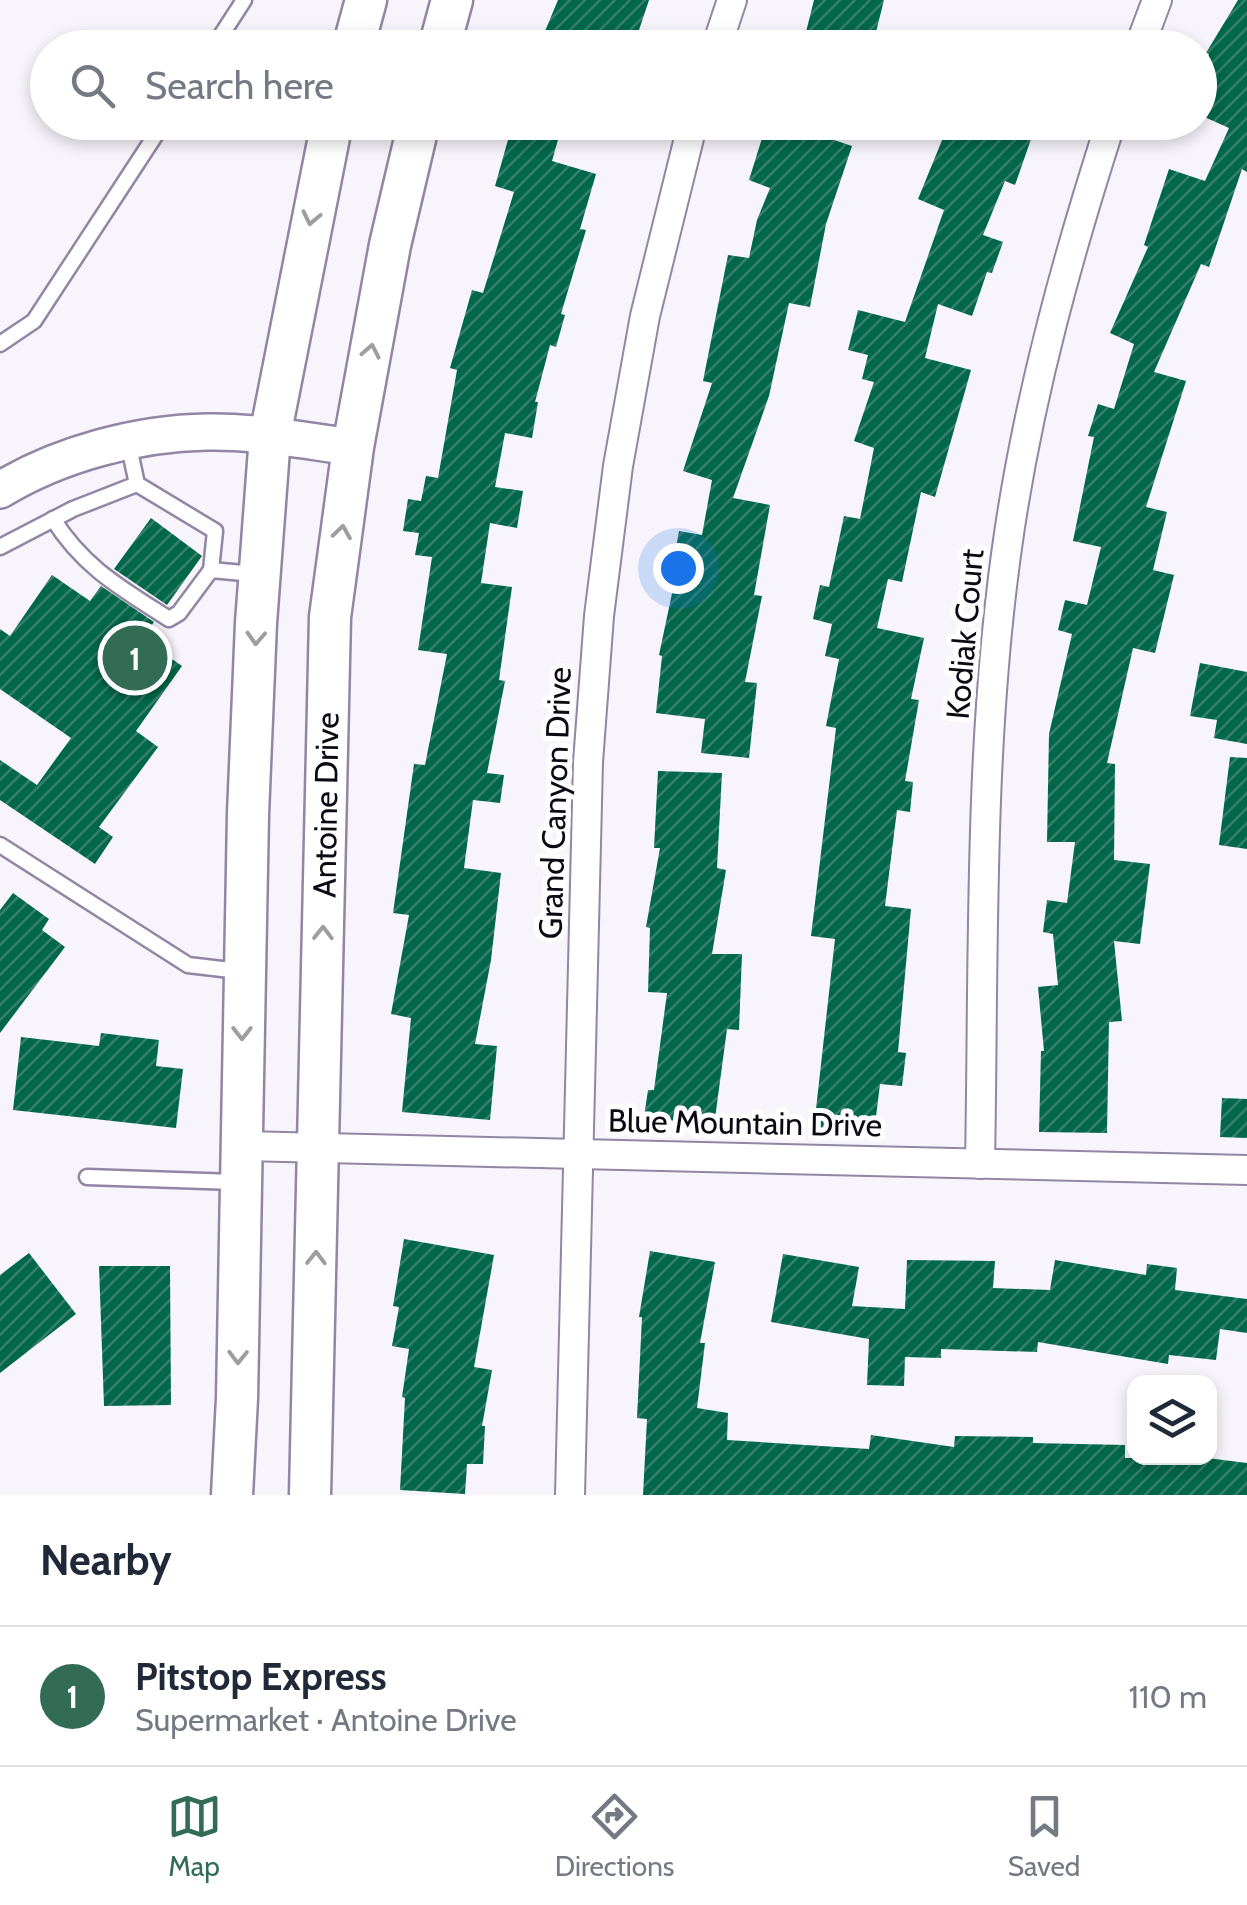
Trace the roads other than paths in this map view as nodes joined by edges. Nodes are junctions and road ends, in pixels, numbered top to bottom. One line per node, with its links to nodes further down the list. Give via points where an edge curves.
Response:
1 (244, 0): 6 (lane)
2 (366, 0): 7 (main road)
3 (452, 0): 8 (main road)
4 (732, 0): 9 (street)
5 (1157, 0): 10 (street)
6 (225, 30)
7 (358, 30)
8 (444, 30)
9 (722, 30)
10 (1146, 30)
11 (152, 140): 16 (lane, via 34,321)
12 (328, 140): 17 (main road, one-way to 17)
13 (415, 140): 19 (main road, Antoine Drive, one-way to 13)
14 (689, 140): 29 (street, Grand Canyon Drive, via 645,316 599,616 588,762)
15 (1105, 140): 31 (street, Kodiak Court, via 1040,372 1010,527 987,806)
16 (0, 344)
17 (270, 436): 18 (street, via 206,432); 19 (street); 25 (main road)
18 (128, 442): 20 (lane); 21 (street, via 56,462)
19 (353, 447): 28 (main road, Antoine Drive, one-way to 19, via 330,617)
20 (137, 484): 22 (lane); 24 (lane, via 215,531)
21 (0, 490)
22 (52, 519): 23 (lane); 24 (lane, via 96,572 169,619)
23 (0, 547)
24 (210, 570): 25 (lane)
25 (260, 574): 27 (main road, one-way to 27)
26 (0, 846): 27 (lane, via 188,964)
27 (243, 972): 30 (main road, one-way to 30)
28 (318, 1146): 29 (street, Blue Mountain Drive); 30 (street, Blue Mountain Drive); 35 (main road, Antoine Drive, one-way to 28)
29 (580, 1154): 31 (street, Blue Mountain Drive); 36 (street, Grand Canyon Drive)
30 (242, 1164): 33 (lane); 34 (main road, one-way to 34)
31 (980, 1164): 32 (street, Blue Mountain Drive)
32 (1247, 1170)
33 (87, 1177)
34 (232, 1495)
35 (310, 1495)
36 (570, 1495)

